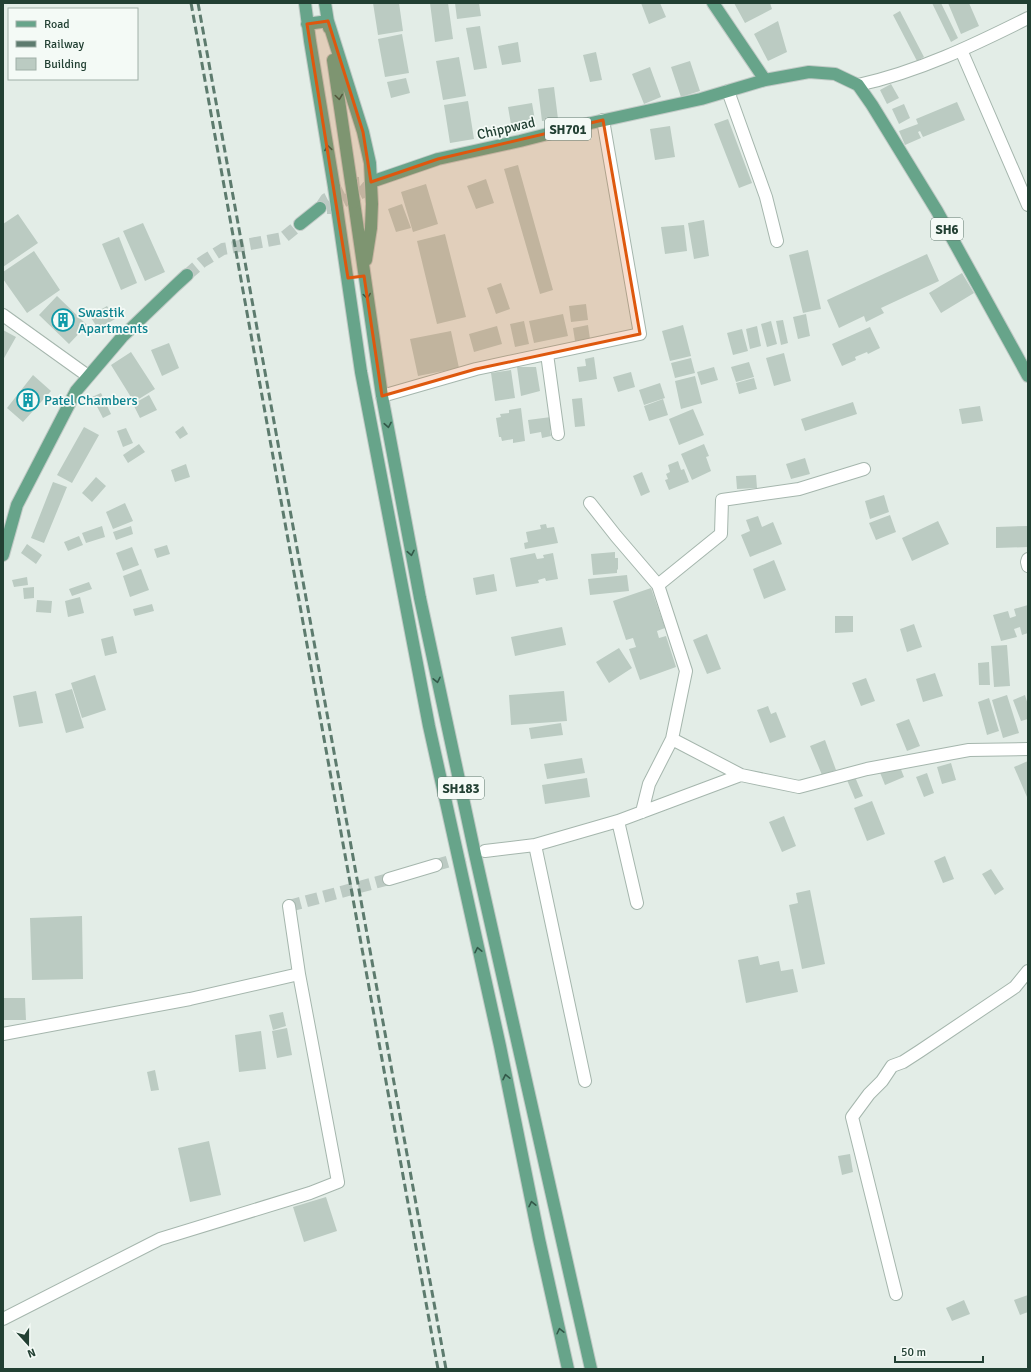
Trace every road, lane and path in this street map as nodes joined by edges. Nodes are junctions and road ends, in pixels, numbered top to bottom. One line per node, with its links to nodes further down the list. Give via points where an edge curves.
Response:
1 (305, 3): 6 (main road)
2 (325, 3): 5 (main road)
3 (713, 3): 8 (main road)
4 (1028, 18): 7 (street)
5 (328, 21): 6 (main road); 12 (main road, via 364,132); 18 (main road, SH183, one-way to 18, bridge)
6 (308, 24): 19 (main road, one-way to 6, bridge)
7 (961, 50): 9 (street, via 895,76); 13 (street)
8 (765, 80): 9 (main road, SH6, via 809,72 835,74); 10 (main road, Chippwad / SH701)
9 (858, 85): 23 (main road, SH6, via 937,211)
10 (728, 91): 11 (main road, Chippwad / SH701); 16 (street, via 766,197)
11 (603, 120): 12 (main road, Chippwad / SH701, via 438,159); 21 (street, via 640,334)
12 (371, 182): 18 (main road, via 371,228)
13 (1028, 205)
14 (320, 208): 15 (main road)
15 (300, 224)
16 (777, 240)
17 (188, 275): 22 (main road, via 122,337)
18 (364, 276): 19 (main road); 24 (main road, SH183, one-way to 24)
19 (348, 278): 49 (main road, one-way to 19, via 429,726 361,372)
20 (3, 314): 22 (street)
21 (547, 354): 24 (street, via 476,369); 25 (street)
22 (88, 376): 28 (main road, via 76,391 17,505)
23 (1028, 376)
24 (382, 396): 50 (main road, SH183, one-way to 50, via 420,598)
25 (558, 434)
26 (864, 469): 31 (street, via 799,489 722,500 722,534)
27 (590, 503): 31 (street)
28 (3, 555)
29 (1028, 559): 30 (street)
30 (1028, 566)
31 (658, 585): 32 (street, via 686,671)
32 (672, 739): 34 (street); 35 (street, via 649,784)
33 (1028, 749): 34 (street, via 969,750 867,769 799,787)
34 (741, 775): 35 (street)
35 (642, 812): 36 (street)
36 (618, 821): 37 (street); 41 (street)
37 (535, 845): 38 (street); 46 (street)
38 (485, 851)
39 (436, 865): 40 (street)
40 (389, 879)
41 (637, 903)
42 (289, 906): 44 (street)
43 (1028, 971): 47 (street, via 1014,987 904,1062 892,1066 852,1117)
44 (298, 974): 45 (street, via 190,999); 48 (street, via 338,1182 160,1239)
45 (3, 1034)
46 (584, 1082)
47 (896, 1294)
48 (3, 1318)
49 (568, 1369)
50 (591, 1369)

